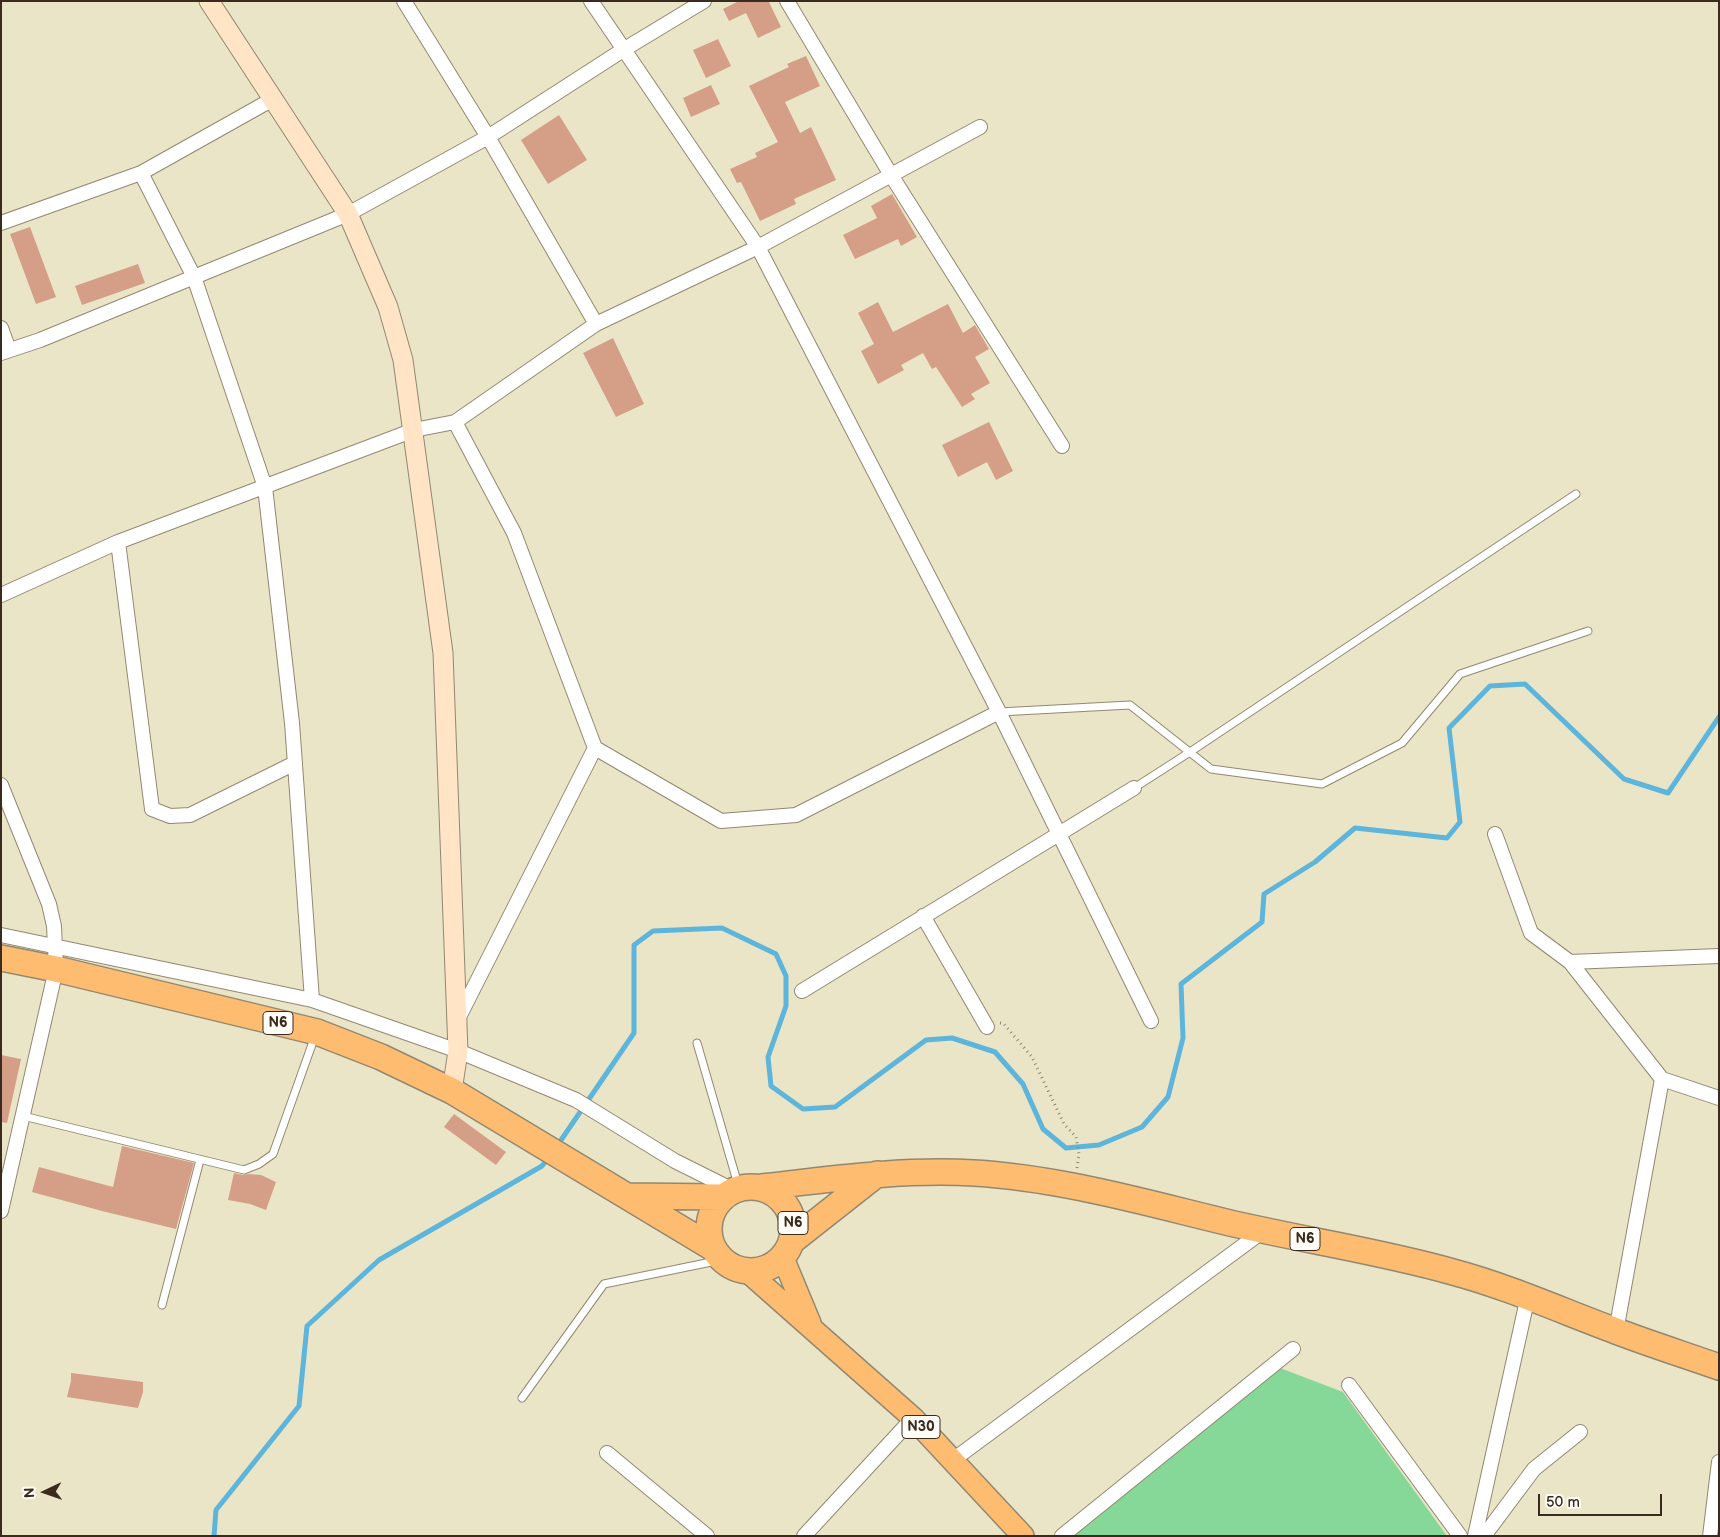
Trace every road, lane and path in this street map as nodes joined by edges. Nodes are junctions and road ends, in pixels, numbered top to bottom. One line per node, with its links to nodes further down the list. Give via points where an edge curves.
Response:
1 (209, 1): 7 (main road)
2 (404, 1): 9 (street)
3 (590, 1): 6 (street)
4 (704, 1): 6 (street)
5 (787, 1): 11 (street)
6 (623, 50): 9 (street); 14 (street)
7 (273, 98): 10 (street); 12 (main road)
8 (980, 127): 11 (street)
9 (488, 137): 12 (street); 16 (street)
10 (141, 173): 13 (street); 15 (street)
11 (891, 175): 14 (street); 21 (street)
12 (348, 214): 15 (street); 20 (main road, via 388,307 403,360)
13 (1, 223)
14 (758, 247): 16 (street); 27 (street)
15 (194, 277): 18 (street); 22 (street)
16 (596, 324): 19 (street)
17 (1, 328): 18 (street)
18 (5, 352)
19 (455, 422): 20 (street); 28 (street, via 514,533)
20 (414, 430): 22 (street); 44 (main road, via 443,653)
21 (1062, 446)
22 (265, 486): 24 (street); 30 (street)
23 (1576, 494): 29 (lane)
24 (118, 542): 25 (street); 30 (street, via 152,809 170,816 190,816)
25 (1, 595)
26 (1588, 631): 29 (lane, via 1460,674 1402,743 1322,784 1211,769)
27 (999, 712): 28 (street, via 796,815 722,821); 29 (lane, via 1130,705); 34 (street)
28 (595, 748): 44 (street)
29 (1190, 752): 32 (lane)
30 (295, 763): 42 (street)
31 (1, 785): 39 (street, via 49,904)
32 (1134, 788): 34 (street)
33 (1495, 834): 40 (street, via 1531,933)
34 (1058, 835): 35 (street); 43 (street)
35 (923, 916): 41 (street); 45 (street)
36 (1, 935): 39 (street)
37 (1719, 956): 40 (street)
38 (1, 958): 39 (highway, N6)
39 (56, 958): 42 (street); 46 (highway, N6); 52 (street)
40 (1570, 962): 49 (street)
41 (802, 991)
42 (312, 1000): 48 (street)
43 (1151, 1021)
44 (457, 1022): 48 (main road)
45 (987, 1027): 53 (path, via 1003,1023 1032,1057 1064,1124 1076,1137)
46 (317, 1032): 50 (highway, N6, via 381,1057); 54 (lane, via 273,1154 244,1170)
47 (697, 1043): 57 (lane)
48 (458, 1051): 50 (main road); 57 (street, via 576,1100 675,1161)
49 (1662, 1079): 51 (street); 67 (street)
50 (452, 1091): 58 (highway, N6)
51 (1719, 1098)
52 (23, 1116): 54 (lane); 55 (street)
53 (1079, 1154)
54 (200, 1160): 65 (lane)
55 (6, 1171): 59 (street)
56 (877, 1174): 57 (highway, N6); 60 (highway, N6, via 974,1173 1027,1178 1075,1186); 61 (highway, N6)
57 (739, 1190): 58 (highway, N6); 61 (highway, N6, via 772,1191 786,1204 793,1222); 62 (highway, via 714,1208 709,1221 709,1234)
58 (625, 1196): 62 (highway, N6)
59 (1, 1211)
60 (1263, 1231): 64 (highway, N6, via 1388,1255 1455,1272); 75 (street)
61 (788, 1249): 63 (highway, N6, via 773,1266); 66 (main road, N30)
62 (717, 1254): 63 (highway, N6, via 734,1268); 71 (lane, via 604,1284)
63 (748, 1272): 66 (main road, N30)
64 (1528, 1296): 67 (highway, N6); 82 (street)
65 (162, 1305)
66 (811, 1326): 72 (main road, N30)
67 (1616, 1331): 69 (highway, N6)
68 (1293, 1349): 80 (street)
69 (1719, 1368)
70 (1349, 1385): 81 (street)
71 (522, 1398)
72 (913, 1418): 75 (main road, N30); 78 (street)
73 (1580, 1432): 83 (street, via 1534,1469)
74 (606, 1453): 77 (street)
75 (952, 1460): 79 (main road, N30)
76 (1719, 1462): 84 (street)
77 (707, 1536)
78 (804, 1536)
79 (1024, 1536)
80 (1062, 1536)
81 (1460, 1536)
82 (1475, 1536)
83 (1484, 1536)
84 (1710, 1536)

